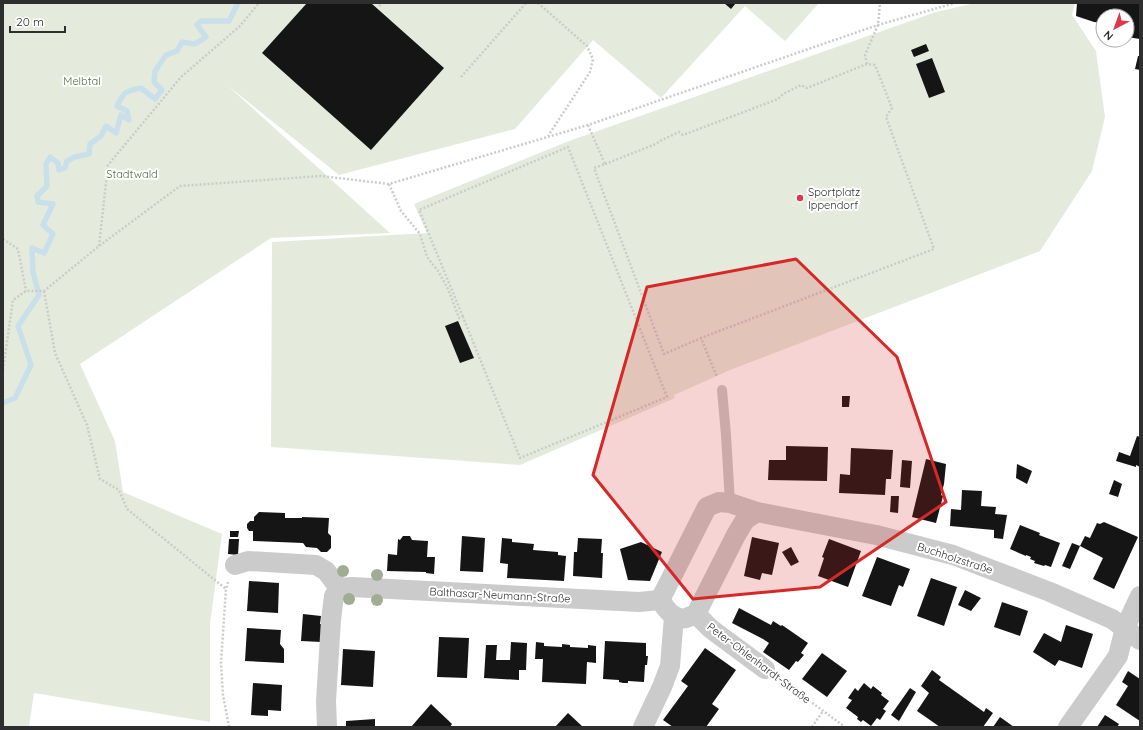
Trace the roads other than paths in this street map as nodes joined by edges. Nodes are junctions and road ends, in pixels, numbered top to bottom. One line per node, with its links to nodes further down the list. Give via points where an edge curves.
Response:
1 (722, 390): 2 (lane)
2 (730, 503): 3 (street, Buchholzstraße); 7 (street, Buchholzstraße, via 719,502 707,507)
3 (758, 512): 8 (street, via 745,520); 10 (street, Buchholzstraße, via 876,535 953,555 1112,619)
4 (235, 565): 5 (street, via 248,561 316,565 326,571)
5 (339, 588): 7 (street, Balthasar-Neumann-Straße, via 639,602); 12 (street, via 334,596 331,620)
6 (1140, 596): 10 (street)
7 (660, 600): 9 (street)
8 (696, 614): 9 (street, via 685,619); 11 (street, Peter-Ohlenhardt-Straße, via 711,629)
9 (674, 616): 13 (street, via 670,666)
10 (1133, 634): 14 (street)
11 (766, 669)
12 (327, 727)
13 (643, 727)
14 (1068, 727)

